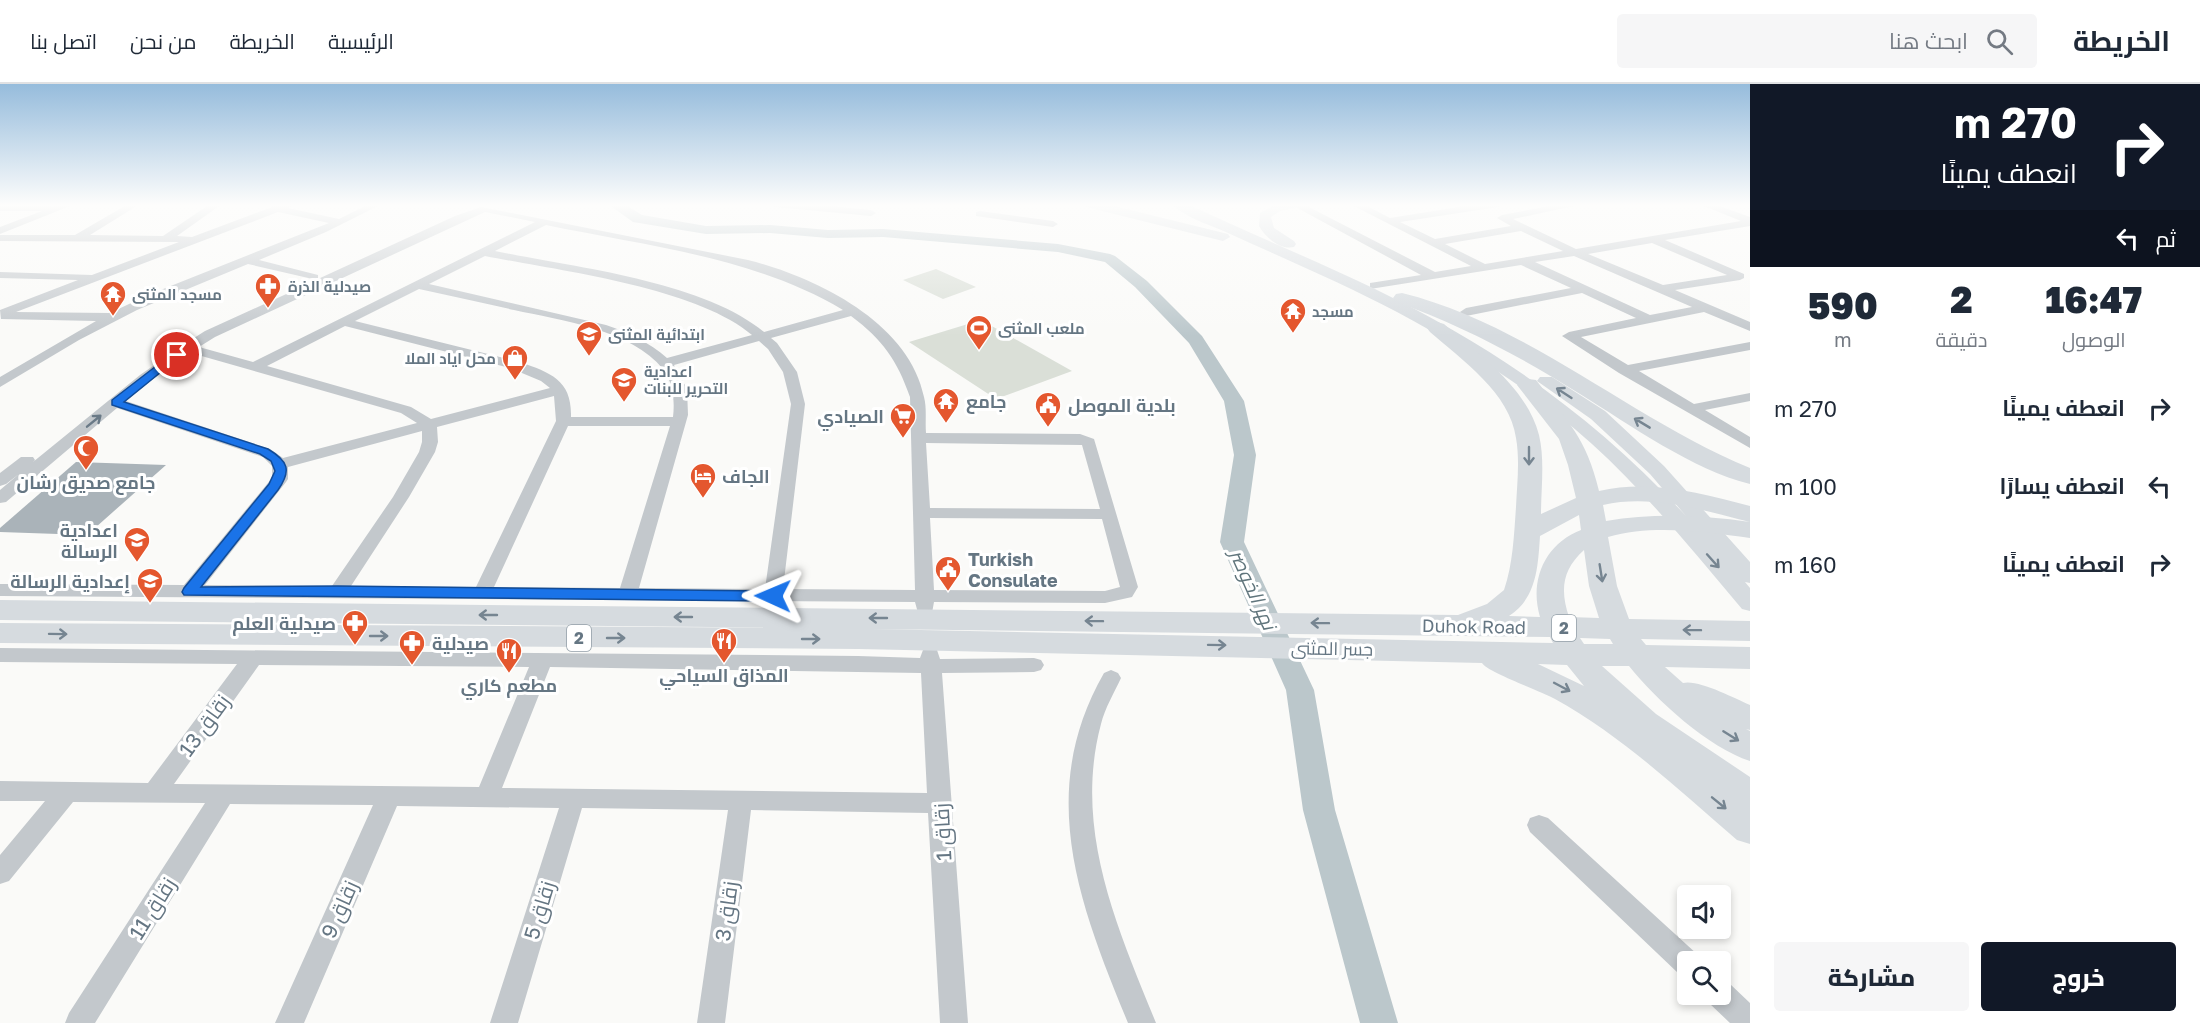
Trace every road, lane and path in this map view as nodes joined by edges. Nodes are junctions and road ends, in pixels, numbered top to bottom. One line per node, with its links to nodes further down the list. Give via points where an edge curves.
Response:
1 (175, 248): 28 (street)
2 (276, 248): 22 (street)
3 (382, 248): 29 (street)
4 (394, 248): 47 (street, via 235,321)
5 (492, 248): 18 (street)
6 (672, 248): 37 (street, زقاق 1, via 748,263 808,286)
7 (1260, 248): 19 (main road)
8 (1270, 248): 19 (main road)
9 (1281, 248): 21 (main road)
10 (1283, 248): 21 (main road)
11 (1286, 248): 21 (main road)
12 (1290, 248): 21 (main road)
13 (1379, 248): 27 (street)
14 (1443, 248): 24 (street)
15 (1563, 248): 20 (street)
16 (1595, 248): 20 (street)
17 (1675, 248): 26 (street)
18 (484, 252): 31 (street); 45 (street, via 677,294 724,312)
19 (1270, 252): 30 (main road)
20 (1572, 252): 23 (street); 34 (street)
21 (1297, 253): 30 (main road)
22 (246, 260): 29 (street); 40 (street)
23 (1520, 260): 24 (street); 33 (street)
24 (1482, 267): 27 (street)
25 (0, 275): 28 (street)
26 (1745, 275): 34 (street)
27 (1433, 276): 32 (street)
28 (101, 277): 39 (street)
29 (314, 277): 67 (street, via 173,346)
30 (1346, 277): 32 (main road); 44 (main road)
31 (418, 285): 42 (street); 48 (street, via 608,329 638,342)
32 (1374, 286): 35 (main road)
33 (1583, 289): 38 (street); 41 (street)
34 (1662, 289): 36 (street)
35 (1402, 298): 59 (main road, one-way to 35, via 1499,351); 66 (highway, one-way to 35, via 1677,444 1540,360 1483,330)
36 (1705, 308): 41 (street); 43 (street)
37 (854, 311): 45 (street); 63 (street, زقاق 1, via 891,346 913,381)
38 (1466, 312)
39 (0, 315): 40 (street)
40 (114, 317): 50 (street)
41 (1649, 320): 52 (street, via 1569,336)
42 (343, 322): 51 (street); 55 (street, via 515,365 542,375)
43 (1750, 327)
44 (1437, 328): 54 (main road); 74 (highway, one-way to 74, via 1488,374 1521,417 1530,450)
45 (762, 336): 48 (street); 81 (street, via 787,365 798,404)
46 (1750, 346): 52 (street)
47 (188, 348): 51 (street); 57 (street)
48 (665, 363): 61 (street, via 683,393)
49 (0, 366): 50 (street)
50 (25, 366): 53 (street)
51 (256, 366): 62 (street, via 406,410)
52 (1624, 370): 58 (street)
53 (0, 383)
54 (1528, 385): 82 (main road, one-way to 82, via 1632,470); 101 (highway, one-way to 101, via 1567,434 1576,454 1587,486 1610,612 1627,642 1648,670 1672,691)
55 (560, 390): 60 (street, via 564,399); 62 (street)
56 (1750, 397): 58 (street)
57 (116, 403): 65 (street, via 264,452); 69 (street, one-way to 57)
58 (1691, 409): 64 (street)
59 (1598, 415): 68 (highway, via 1665,453); 75 (main road, via 1657,470)
60 (563, 421): 61 (street); 79 (street)
61 (679, 422): 80 (street)
62 (429, 426): 65 (street); 77 (street, via 427,452)
63 (919, 438): 70 (street, زقاق 1); 71 (street, via 1087,440)
64 (1750, 443)
65 (279, 464): 78 (street, via 280,479)
66 (1750, 477)
67 (0, 481)
68 (1750, 491)
69 (0, 498)
70 (922, 513): 71 (street); 86 (street, زقاق 1)
71 (1108, 514): 86 (street, via 1128,579 1125,593)
72 (1750, 514): 74 (highway, via 1679,498 1620,495 1586,502)
73 (1750, 530): 107 (highway, via 1690,523 1653,523 1605,530 1569,545 1555,564 1549,588 1559,627 1605,689 1643,722)
74 (1527, 532): 85 (highway, via 1519,590 1491,614)
75 (1750, 576)
76 (0, 590): 78 (street)
77 (338, 591): 78 (street); 79 (street)
78 (189, 592)
79 (482, 592): 80 (street)
80 (628, 594): 81 (street)
81 (773, 596): 86 (street)
82 (1750, 603)
83 (0, 610): 86 (highway, 2, one-way to 83)
84 (1378, 624): 85 (highway, Duhok Road / 2); 89 (highway, جسر المثنى / 2, one-way to 89)
85 (1448, 625): 87 (highway, Duhok Road / 2, one-way to 85)
86 (928, 631): 89 (highway, 2); 91 (highway, 2); 98 (street); 111 (street, زقاق 1)
87 (1750, 631)
88 (0, 633): 91 (highway, 2, one-way to 91)
89 (1155, 633): 90 (highway, جسر المثنى / 2, one-way to 90)
90 (1397, 650): 92 (highway, Duhok Road / 2)
91 (859, 651): 97 (street)
92 (1468, 652): 93 (highway, Duhok Road / 2); 113 (highway, one-way to 113, via 1538,675 1583,699 1656,752)
93 (1596, 654): 96 (highway, Duhok Road / 2); 100 (highway)
94 (0, 655): 95 (street)
95 (253, 658): 97 (street); 104 (street, زقاق 13)
96 (1750, 658)
97 (542, 661): 108 (street)
98 (1034, 665)
99 (1111, 678): 123 (street, via 1091,721 1083,753 1079,814 1095,898)
100 (1750, 718)
101 (1750, 747)
102 (0, 791): 103 (street)
103 (67, 792): 104 (street); 114 (street)
104 (154, 793): 105 (street)
105 (224, 793): 106 (street); 118 (street, زقاق 11)
106 (390, 795): 108 (street); 119 (street, زقاق 9)
107 (1750, 795)
108 (487, 796): 109 (street)
109 (574, 797): 110 (street); 120 (street, زقاق 5)
110 (741, 799): 111 (street); 121 (street, زقاق 3)
111 (940, 803): 122 (street, زقاق 1)
112 (1539, 825): 115 (street)
113 (1750, 829)
114 (0, 873)
115 (1677, 954)
116 (1731, 1004): 117 (street)
117 (1750, 1022)
118 (79, 1023)
119 (289, 1023)
120 (504, 1023)
121 (711, 1023)
122 (954, 1023)
123 (1142, 1023)

